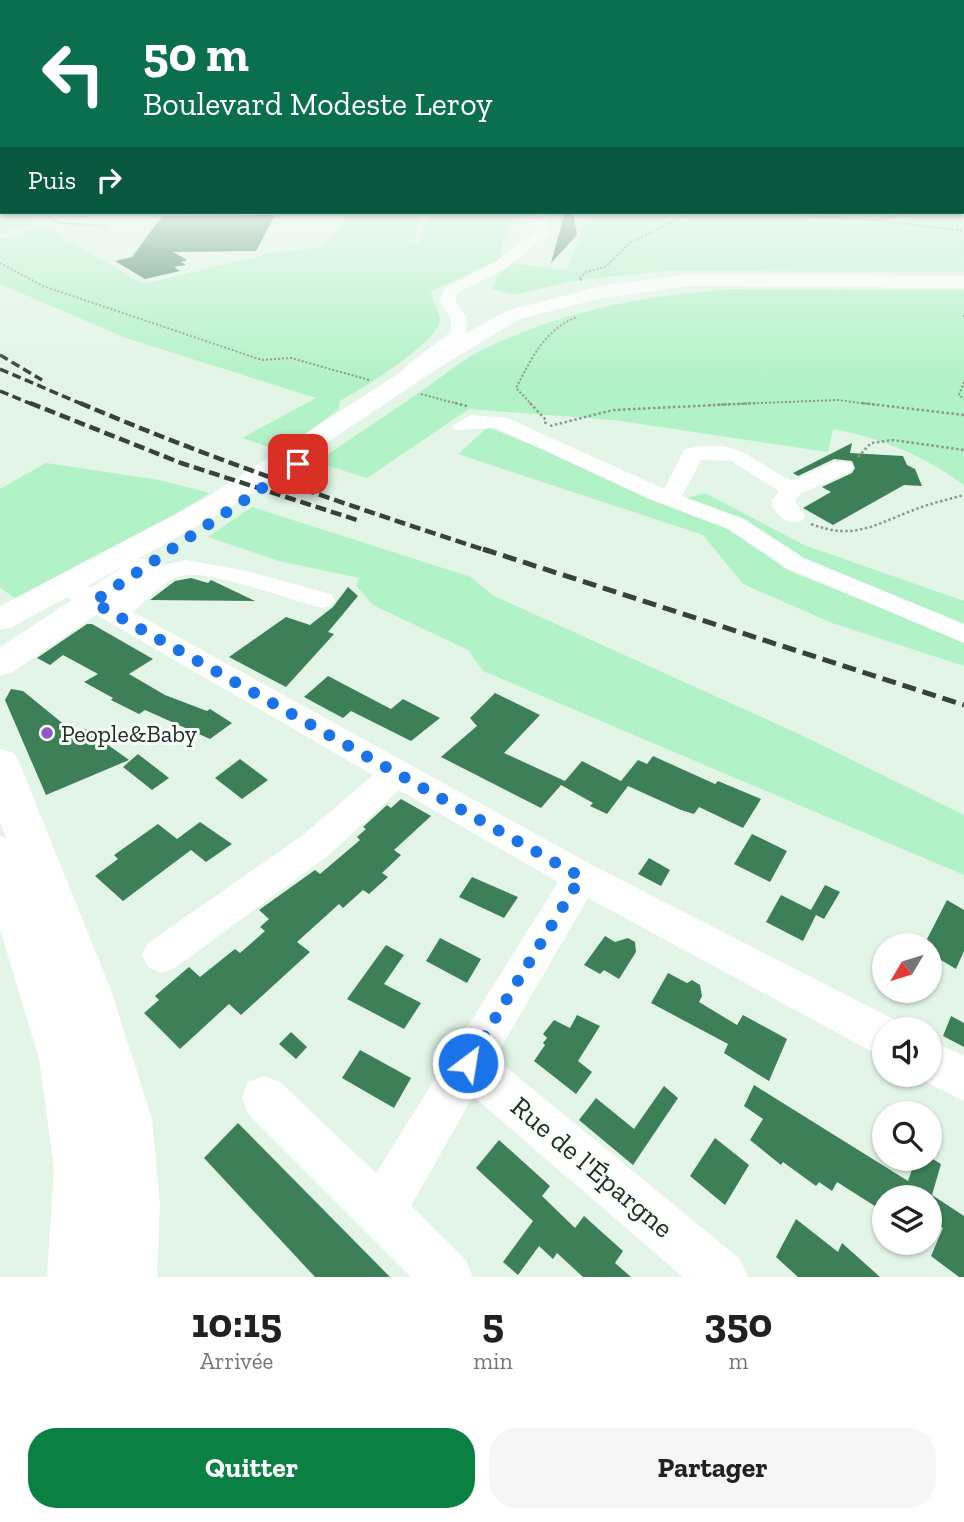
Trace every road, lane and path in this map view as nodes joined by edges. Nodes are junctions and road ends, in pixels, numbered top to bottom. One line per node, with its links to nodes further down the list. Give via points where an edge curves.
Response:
1 (510, 259): 9 (street, via 451,290 447,300 459,319 460,334)
2 (614, 259): 6 (path, via 579,279)
3 (0, 263): 9 (path, via 43,286 262,360 291,358)
4 (762, 281): 5 (main road); 6 (main road, via 690,280); 20 (main road, via 672,286 615,295 550,311 508,328)
5 (964, 282)
6 (601, 292): 9 (main road, via 513,315)
7 (583, 316): 11 (path, via 559,323 544,335 516,388 545,420 545,427 644,407 838,400)
8 (964, 382): 10 (path, via 958,395)
9 (368, 390): 20 (main road)
10 (964, 398)
11 (964, 415)
12 (462, 426): 17 (street, via 471,421 500,422)
13 (964, 450): 14 (path, via 882,441 871,443)
14 (842, 467): 15 (street)
15 (792, 489): 17 (street, via 775,482 743,456 719,451 693,454); 18 (street, via 783,501)
16 (964, 495): 18 (path, via 909,511 866,532 831,534)
17 (670, 497): 23 (street, via 736,524 795,563)
18 (793, 516)
19 (322, 600): 20 (street, via 192,568 174,569)
20 (91, 601): 21 (main road); 24 (main road); 26 (street)
21 (15, 607): 22 (main road)
22 (0, 620)
23 (964, 634)
24 (0, 664)
25 (0, 764): 37 (main road, via 85,990 124,1119 130,1205)
26 (396, 773): 28 (street); 29 (street, via 316,845)
27 (0, 854): 36 (main road, via 66,1059 83,1168)
28 (581, 877): 30 (street); 31 (street)
29 (162, 955)
30 (872, 1030)
31 (468, 1063): 35 (street); 39 (street, Rue de l'Épargne)
32 (942, 1068): 33 (street)
33 (964, 1079)
34 (264, 1098): 35 (street)
35 (381, 1211): 38 (street)
36 (79, 1277)
37 (125, 1277)
38 (447, 1277)
39 (722, 1277)

